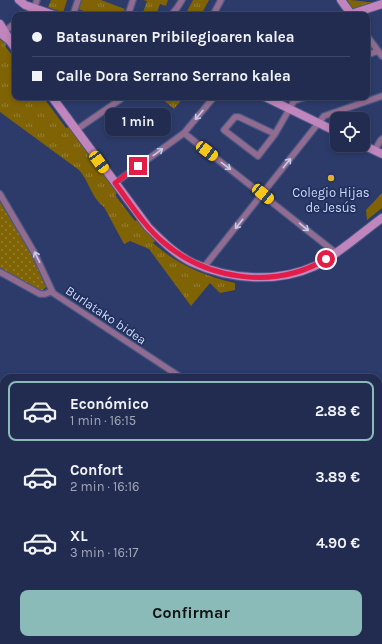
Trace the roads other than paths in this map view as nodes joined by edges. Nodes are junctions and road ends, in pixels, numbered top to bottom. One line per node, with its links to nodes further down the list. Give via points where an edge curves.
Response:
1 (19, 0): 11 (street)
2 (37, 0): 11 (street)
3 (78, 0): 14 (street)
4 (133, 0): 15 (street)
5 (182, 0): 16 (street)
6 (221, 0): 17 (street)
7 (341, 0): 18 (street)
8 (378, 0): 9 (street)
9 (382, 1)
10 (382, 4): 19 (street)
11 (34, 9): 12 (street); 13 (street)
12 (30, 12)
13 (44, 12)
14 (74, 12)
15 (129, 12)
16 (173, 12)
17 (215, 12)
18 (348, 12)
19 (359, 12)
20 (12, 24): 21 (street)
21 (2, 29): 23 (street)
22 (370, 40): 24 (street)
23 (12, 44)
24 (380, 54): 25 (street)
25 (370, 55)
26 (382, 96): 33 (street, via 324,116)
27 (54, 100): 35 (street)
28 (120, 100): 35 (street)
29 (212, 100): 36 (street, one-way to 36)
30 (272, 100): 32 (street)
31 (297, 100): 32 (street)
32 (289, 109): 33 (street); 37 (street)
33 (318, 123): 34 (street); 42 (street, one-way to 33)
34 (330, 129)
35 (76, 130): 40 (street)
36 (184, 133): 40 (street, one-way to 36); 42 (street, one-way to 42)
37 (275, 134): 37 (street, via 239,117 235,117 224,130 258,156)
38 (382, 139): 39 (street)
39 (378, 152)
40 (115, 183): 45 (street, via 148,227 162,241 181,256)
41 (0, 194): 47 (street, Burlatako bidea, one-way to 41, via 34,252)
42 (263, 194): 44 (street, one-way to 44); 45 (street, one-way to 45)
43 (382, 218): 44 (street)
44 (336, 253): 45 (street, via 315,266 293,273 270,276 246,278)
45 (204, 267)
46 (0, 272): 47 (street, via 40,294)
47 (53, 293): 48 (street, Burlatako bidea)
48 (176, 374)

